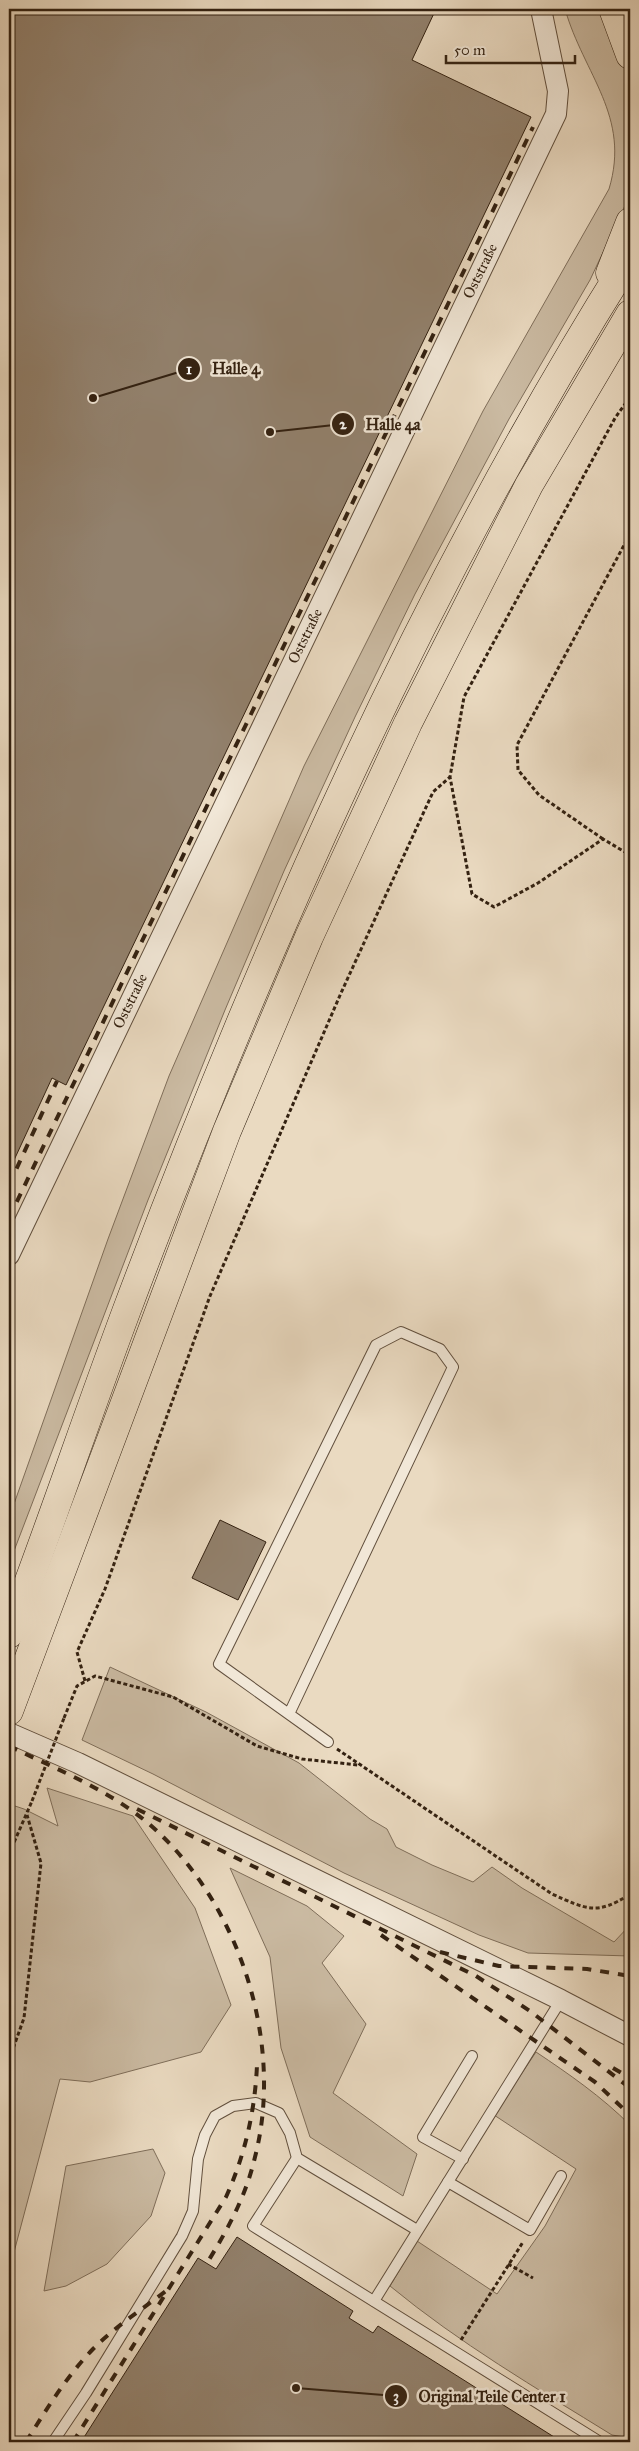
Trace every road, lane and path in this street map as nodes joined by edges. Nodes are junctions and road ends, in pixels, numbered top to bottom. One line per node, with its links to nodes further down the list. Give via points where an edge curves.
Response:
1 (541, 9): 15 (street, Oststraße, via 558,91 556,114)
2 (613, 9): 3 (highway)
3 (630, 55)
4 (630, 222): 8 (highway)
5 (630, 257): 8 (highway)
6 (630, 314): 9 (highway)
7 (630, 330): 9 (highway)
8 (581, 338): 16 (highway, via 508,464 412,645 280,928 126,1311)
9 (597, 371): 18 (highway, via 520,503 408,723 310,937 227,1131)
10 (630, 397): 12 (path, via 615,418 464,697)
11 (630, 534): 13 (path, via 517,745 518,770 539,795)
12 (450, 778): 13 (path, via 472,894 494,907 538,883); 17 (path, via 434,792 341,993 210,1296 105,1590 77,1652)
13 (603, 839): 14 (path)
14 (630, 855)
15 (9, 1255)
16 (9, 1634)
17 (85, 1682): 22 (path, via 95,1676 174,1697 257,1746 302,1759); 23 (path, bridge, via 77,1686)
18 (9, 1711)
19 (289, 1714): 19 (lane, via 453,1367 440,1349 401,1332 376,1345 219,1664); 21 (lane)
20 (9, 1733): 26 (street, via 78,1763)
21 (328, 1742): 22 (path)
22 (359, 1766): 25 (path, via 552,1894 585,1908 612,1906)
23 (27, 1815): 24 (path); 29 (path, via 41,1864 24,2018)
24 (9, 1854)
25 (630, 1894)
26 (561, 2000): 27 (street); 31 (lane)
27 (630, 2036)
28 (472, 2056): 31 (lane, via 423,2137)
29 (9, 2060)
30 (297, 2158): 34 (lane); 38 (lane, via 254,2226); 40 (lane, via 290,2132 279,2113 256,2104 234,2106 215,2116 198,2159 192,2211 182,2236)
31 (463, 2159): 33 (lane)
32 (561, 2176): 35 (lane)
33 (448, 2182): 34 (lane); 35 (lane)
34 (417, 2230): 38 (lane)
35 (530, 2230): 36 (path)
36 (508, 2264): 37 (path); 39 (path)
37 (533, 2278)
38 (374, 2301): 39 (lane)
39 (454, 2351): 41 (lane)
40 (53, 2442)
41 (600, 2442)

